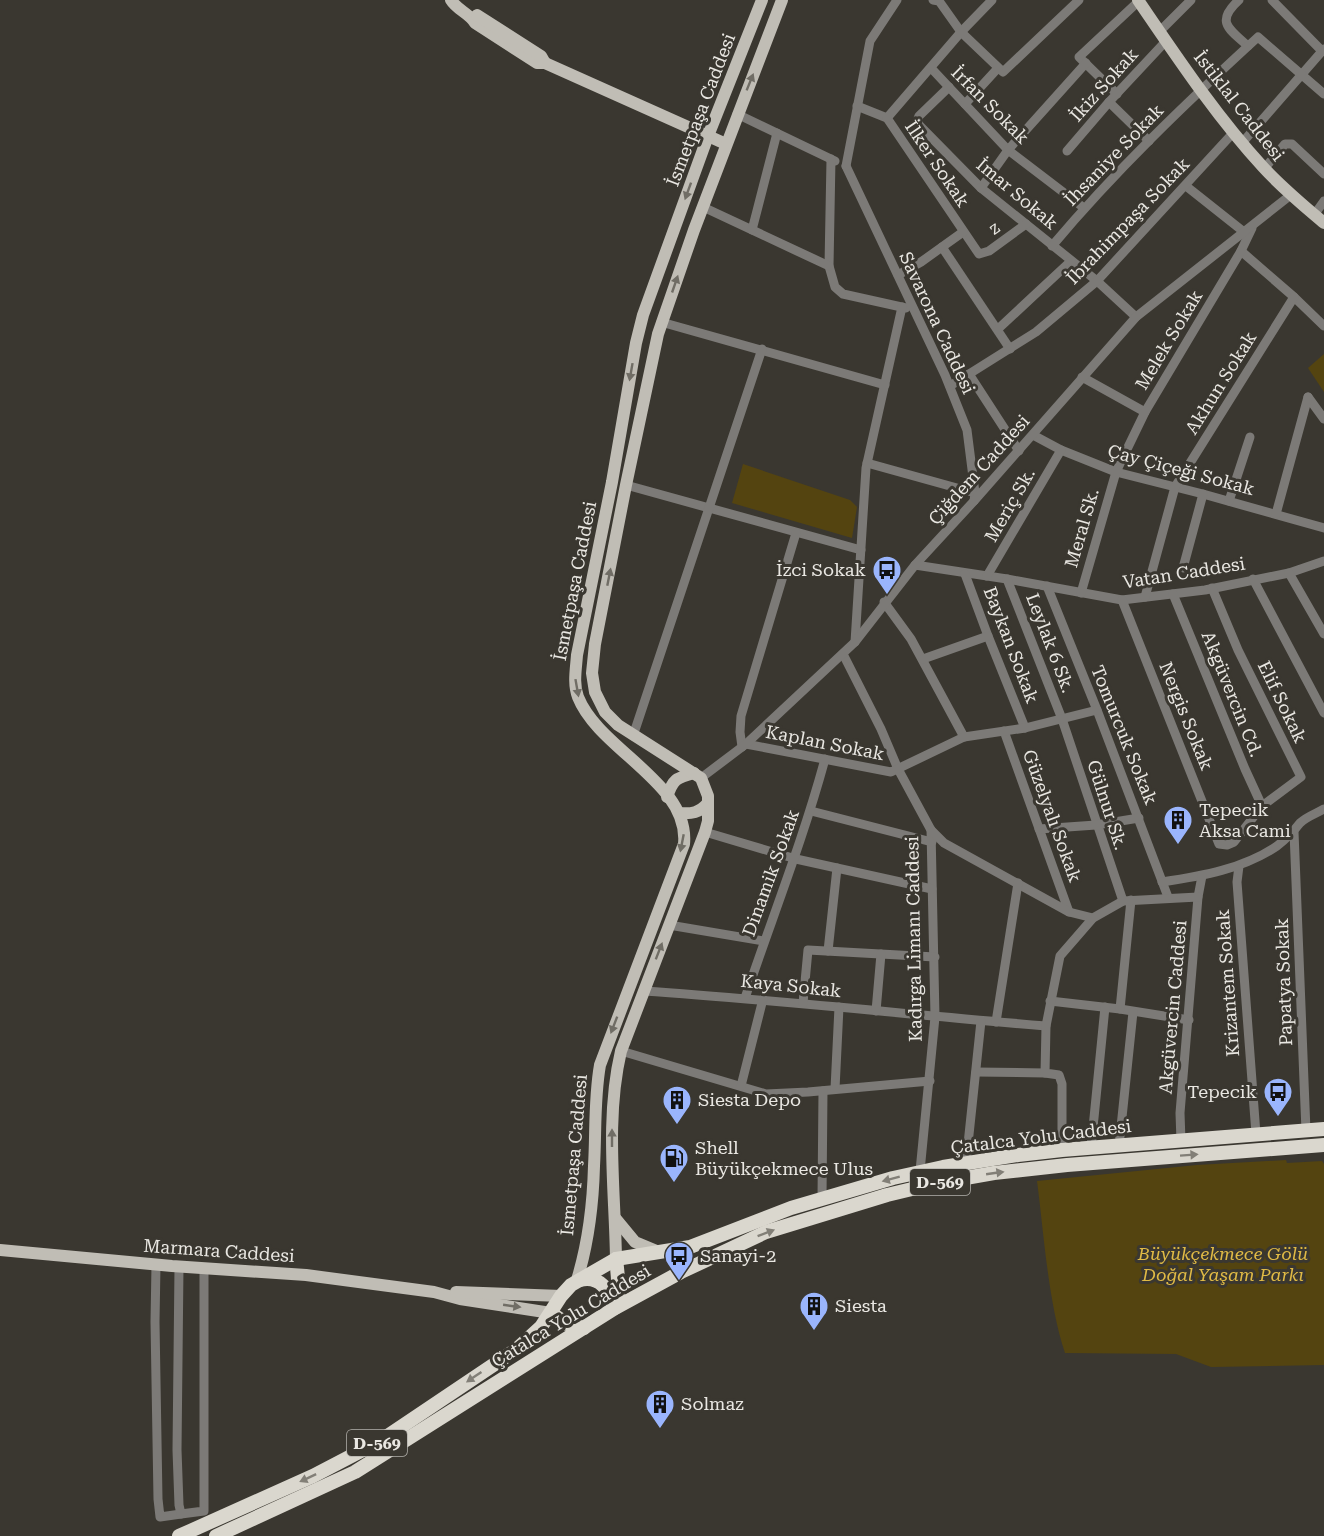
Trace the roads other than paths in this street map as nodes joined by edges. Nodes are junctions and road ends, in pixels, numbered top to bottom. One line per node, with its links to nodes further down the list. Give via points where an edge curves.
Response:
1 (440, 0): 12 (main road)
2 (762, 0): 32 (main road, İsmetpaşa Caddesi)
3 (782, 0): 28 (main road, İsmetpaşa Caddesi, one-way to 3)
4 (897, 0): 27 (street, via 870,41)
5 (937, 0): 13 (street)
6 (992, 0): 13 (street)
7 (1079, 0): 19 (street, via 1003,72)
8 (1139, 0): 14 (main road, İstiklal Caddesi); 17 (street)
9 (1191, 0): 14 (street, İkiz Sokak)
10 (1239, 0): 15 (street, via 1226,13 1227,25)
11 (1272, 0): 16 (street)
12 (452, 2): 32 (main road, via 476,23 537,63 545,63)
13 (962, 32): 18 (street); 19 (street)
14 (1163, 36): 22 (main road, İstiklal Caddesi); 23 (street, İkiz Sokak)
15 (1248, 46): 20 (street, via 1258,37); 22 (street, İhsaniye Sokak)
16 (1323, 50): 20 (street)
17 (1082, 60): 23 (street); 36 (street)
18 (931, 68): 21 (street, İrfan Sokak); 29 (street)
19 (998, 68): 26 (street)
20 (1301, 76): 24 (street); 34 (street)
21 (949, 87): 26 (street, İrfan Sokak); 43 (street, İmar Sokak, via 917,121)
22 (1201, 89): 31 (main road, İstiklal Caddesi); 33 (street, İhsaniye Sokak)
23 (1117, 94): 25 (street, İkiz Sokak)
24 (1324, 94)
25 (1109, 102): 33 (street); 37 (street, İkiz Sokak)
26 (965, 104): 36 (street, İrfan Sokak)
27 (857, 106): 29 (street, İlker Sokak); 39 (street)
28 (737, 114): 30 (street); 35 (main road, İsmetpaşa Caddesi)
29 (887, 118): 53 (street, İlker Sokak)
30 (777, 133): 38 (street); 52 (street)
31 (1233, 133): 34 (main road, İstiklal Caddesi); 42 (street, İbrahimpaşa Sokak)
32 (708, 136): 35 (main road); 66 (main road, İsmetpaşa Caddesi, one-way to 66)
33 (1149, 141): 47 (street, İhsaniye Sokak)
34 (1242, 143): 40 (main road, İstiklal Caddesi)
35 (726, 144): 46 (main road, İsmetpaşa Caddesi)
36 (1008, 150): 43 (street); 47 (street, İrfan Sokak)
37 (1067, 151)
38 (831, 159): 39 (street); 60 (street)
39 (846, 166): 61 (street, Savarona Caddesi)
40 (1264, 169): 41 (street, via 1285,144 1293,144); 44 (main road, İstiklal Caddesi)
41 (1324, 174)
42 (1186, 186): 54 (street); 62 (street, İbrahimpaşa Sokak)
43 (981, 188): 50 (street, İmar Sokak)
44 (1292, 194): 48 (main road, İstiklal Caddesi); 51 (street, Çiğdem Caddesi)
45 (1324, 201): 48 (street)
46 (703, 207): 52 (street); 68 (main road, İsmetpaşa Caddesi, one-way to 46)
47 (1084, 208): 55 (street, İhsaniye Sokak)
48 (1314, 214): 49 (main road, İstiklal Caddesi)
49 (1324, 223)
50 (1026, 224): 55 (street, İmar Sokak); 58 (street, z)
51 (1253, 226): 54 (street, Çiğdem Caddesi); 57 (street, Melek Sokak)
52 (752, 230): 60 (street)
53 (963, 232): 56 (street); 58 (street, İlker Sokak)
54 (1244, 232): 67 (street, Çiğdem Caddesi)
55 (1053, 246): 59 (street, İmar Sokak)
56 (942, 247): 61 (street); 70 (street)
57 (1241, 251): 63 (street); 77 (street, Melek Sokak)
58 (979, 254)
59 (1071, 261): 62 (street, İmar Sokak); 70 (street)
60 (830, 266): 64 (street, via 835,287 843,294)
61 (898, 275): 65 (street, Savarona Caddesi)
62 (1097, 281): 67 (street, İmar Sokak); 72 (street, İbrahimpaşa Sokak)
63 (1294, 297): 69 (street); 88 (street, Akhun Sokak)
64 (902, 307): 65 (street); 75 (street)
65 (914, 310): 76 (street, Savarona Caddesi)
66 (643, 315): 68 (main road); 81 (main road, İsmetpaşa Caddesi, one-way to 81)
67 (1136, 317): 74 (street, Çiğdem Caddesi)
68 (661, 322): 71 (street); 84 (main road, İsmetpaşa Caddesi)
69 (1324, 326)
70 (998, 329): 72 (street)
71 (762, 349): 75 (street); 92 (street)
72 (1010, 349): 73 (street, İbrahimpaşa Sokak)
73 (969, 374): 76 (street, İbrahimpaşa Sokak); 83 (street)
74 (1082, 377): 77 (street); 79 (street, Çiğdem Caddesi)
75 (885, 385): 85 (street)
76 (950, 386): 90 (street, Savarona Caddesi, via 967,430)
77 (1145, 412): 86 (street, Melek Sokak)
78 (1324, 419): 93 (street, via 1308,397)
79 (1033, 435): 82 (street, Çay Çiçeği Sokak); 83 (street, Çiğdem Caddesi)
80 (1250, 437): 91 (street)
81 (617, 450): 84 (main road); 112 (main road, İsmetpaşa Caddesi)
82 (1061, 450): 86 (street, Çay Çiçeği Sokak); 102 (street, Meriç Sk.)
83 (1018, 451): 90 (street, Çiğdem Caddesi)
84 (633, 454): 87 (main road, İsmetpaşa Caddesi)
85 (867, 463): 90 (street); 96 (street)
86 (1116, 472): 88 (street, Çay Çiçeği Sokak); 107 (street, Meral Sk.)
87 (626, 485): 92 (street); 113 (main road, İsmetpaşa Caddesi, one-way to 87)
88 (1175, 487): 89 (street, Çay Çiçeği Sokak); 109 (street, Akhun Sokak)
89 (1203, 494): 91 (street, Çay Çiçeği Sokak); 99 (street)
90 (975, 497): 98 (street, Çiğdem Caddesi)
91 (1229, 501): 93 (street, Çay Çiçeği Sokak)
92 (710, 507): 95 (street); 124 (street)
93 (1276, 514): 94 (street, Çay Çiçeği Sokak)
94 (1324, 528)
95 (796, 533): 96 (street); 126 (street, via 741,716)
96 (861, 550): 116 (street)
97 (1324, 561): 100 (street, Vatan Caddesi)
98 (915, 565): 101 (street, Vatan Caddesi); 111 (street, Çiğdem Caddesi)
99 (1183, 568)
100 (1289, 573): 104 (street, Vatan Caddesi); 114 (street)
101 (965, 574): 102 (street, Vatan Caddesi); 115 (street, Baykan Sokak)
102 (987, 576): 103 (street, Vatan Caddesi)
103 (1007, 579): 105 (street, Vatan Caddesi); 121 (street, Leylak 6 Sk.)
104 (1253, 579): 106 (street, Vatan Caddesi); 120 (street)
105 (1047, 586): 107 (street, Vatan Caddesi); 119 (street, Tomurcuk Sokak)
106 (1212, 588): 108 (street, Vatan Caddesi); 132 (street, Elif Sokak, via 1301,777)
107 (1080, 593): 110 (street, Vatan Caddesi)
108 (1173, 594): 109 (street, Vatan Caddesi); 132 (street, Akgüvercin Cd.)
109 (1145, 597): 110 (street, Vatan Caddesi)
110 (1122, 600): 143 (street, Nergis Sokak, via 1219,843)
111 (884, 602): 116 (street, Çiğdem Caddesi); 118 (street)
112 (587, 608): 113 (main road); 130 (main road, İsmetpaşa Caddesi, one-way to 130, via 577,655 577,695 598,728 651,776)
113 (602, 611): 124 (main road, İsmetpaşa Caddesi, via 592,673 595,692 605,712)
114 (1324, 634)
115 (988, 636): 118 (street); 122 (street, Baykan Sokak)
116 (855, 642): 117 (street, Çiğdem Caddesi)
117 (843, 654): 126 (street, Çiğdem Caddesi); 128 (street, Kadırga Limanı Caddesi)
118 (923, 659): 125 (street)
119 (1097, 710): 121 (street); 136 (street, Tomurcuk Sokak)
120 (1324, 713)
121 (1062, 719): 122 (street); 137 (street, Gülnur Sk.)
122 (1026, 728): 123 (street)
123 (1004, 731): 125 (street); 139 (street, Güzelyalı Sokak)
124 (633, 735): 129 (main road, İsmetpaşa Caddesi)
125 (964, 737): 128 (street)
126 (744, 745): 127 (street, Kaplan Sokak); 129 (street, Çiğdem Caddesi)
127 (825, 759): 128 (street, Kaplan Sokak, via 891,772); 134 (street, Dinamik Sokak)
128 (898, 769): 138 (street, Kadırga Limanı Caddesi)
129 (697, 776): 130 (main road, via 674,781); 131 (main road, İsmetpaşa Caddesi, via 706,789)
130 (667, 797): 135 (main road, İsmetpaşa Caddesi)
131 (708, 803): 135 (main road, via 692,814); 140 (main road, İsmetpaşa Caddesi)
132 (1262, 806): 143 (street, Elif Sokak)
133 (1324, 809): 141 (street, via 1302,822)
134 (811, 811): 142 (street); 144 (street, Dinamik Sokak)
135 (679, 813): 161 (main road, İsmetpaşa Caddesi, one-way to 161, via 684,825 684,844)
136 (1139, 818): 137 (street); 148 (street, Tomurcuk Sokak)
137 (1096, 825): 139 (street); 153 (street, Gülnur Sk.)
138 (931, 830): 142 (street, Kadırga Limanı Caddesi); 149 (street, via 944,843)
139 (1039, 830): 154 (street, Güzelyalı Sokak)
140 (705, 832): 144 (street); 156 (main road, İsmetpaşa Caddesi)
141 (1294, 832): 145 (street, via 1261,856); 185 (street, Papatya Sokak)
142 (932, 842): 150 (street, Kadırga Limanı Caddesi)
143 (1234, 842)
144 (795, 859): 146 (street); 157 (street, Dinamik Sokak)
145 (1239, 866): 147 (street); 186 (street, Krizantem Sokak, via 1237,882)
146 (837, 868): 150 (street); 158 (street)
147 (1202, 876): 148 (street); 152 (street, Akgüvercin Caddesi)
148 (1162, 882): 151 (street, Tomurcuk Sokak)
149 (1018, 883): 154 (street); 175 (street)
150 (932, 889): 160 (street, Kadırga Limanı Caddesi)
151 (1168, 897): 152 (street); 153 (street)
152 (1198, 897): 173 (street, Akgüvercin Caddesi)
153 (1127, 900): 155 (street); 169 (street)
154 (1069, 912): 155 (street)
155 (1093, 918): 165 (street, via 1060,956)
156 (669, 925): 157 (street); 162 (main road, İsmetpaşa Caddesi, one-way to 156)
157 (764, 941): 163 (street, Dinamik Sokak)
158 (828, 951): 159 (street); 166 (street, via 808,950)
159 (881, 954): 160 (street); 170 (street)
160 (934, 957): 172 (street, Kadırga Limanı Caddesi)
161 (626, 995): 162 (main road); 193 (main road, İsmetpaşa Caddesi, one-way to 193, via 600,1065 595,1092)
162 (642, 996): 163 (street, Kaya Sokak); 177 (main road, İsmetpaşa Caddesi)
163 (746, 998): 164 (street, Kaya Sokak)
164 (763, 999): 166 (street, Kaya Sokak); 181 (street)
165 (1050, 1001): 168 (street); 176 (street)
166 (803, 1003): 167 (street, Kaya Sokak)
167 (839, 1007): 170 (street, Kaya Sokak); 182 (street)
168 (1105, 1007): 169 (street); 190 (street)
169 (1120, 1009): 171 (street)
170 (876, 1011): 172 (street, Kaya Sokak)
171 (1133, 1012): 173 (street); 188 (street)
172 (935, 1017): 174 (street, Kaya Sokak); 180 (street, Kadırga Limanı Caddesi)
173 (1189, 1020): 187 (street, Akgüvercin Caddesi)
174 (981, 1021): 175 (street, Kaya Sokak); 178 (street)
175 (996, 1022): 176 (street, Kaya Sokak)
176 (1046, 1026): 179 (street)
177 (621, 1051): 181 (street); 194 (main road, İsmetpaşa Caddesi, one-way to 177, via 614,1098)
178 (976, 1072): 179 (street); 192 (street)
179 (1045, 1073): 191 (street, via 1059,1075 1062,1083)
180 (930, 1081): 182 (street); 195 (street, Kadırga Limanı Caddesi)
181 (741, 1086): 183 (street, via 766,1094)
182 (835, 1089): 183 (street)
183 (822, 1091): 196 (street)
184 (1324, 1129): 185 (highway, Çatalca Yolu Caddesi / D-569)
185 (1306, 1131): 186 (highway, Çatalca Yolu Caddesi / D-569)
186 (1256, 1134): 187 (highway, Çatalca Yolu Caddesi / D-569)
187 (1181, 1141): 188 (highway, Çatalca Yolu Caddesi / D-569)
188 (1119, 1146): 190 (highway, Çatalca Yolu Caddesi / D-569)
189 (1324, 1146): 207 (highway, Çatalca Yolu Caddesi / D-569, one-way to 189, via 766,1232 913,1188 1034,1168)
190 (1091, 1148): 191 (highway, Çatalca Yolu Caddesi / D-569)
191 (1062, 1150): 192 (highway, Çatalca Yolu Caddesi / D-569)
192 (966, 1163): 195 (highway, Çatalca Yolu Caddesi / D-569)
193 (594, 1164): 194 (main road); 204 (main road, İsmetpaşa Caddesi, via 588,1230)
194 (612, 1164): 197 (main road, İsmetpaşa Caddesi)
195 (920, 1172): 196 (highway, Çatalca Yolu Caddesi / D-569, one-way to 196)
196 (822, 1198): 199 (highway, Çatalca Yolu Caddesi / D-569, via 705,1242)
197 (615, 1218): 199 (main road, via 635,1242); 200 (main road, İsmetpaşa Caddesi)
198 (0, 1250): 201 (main road, Marmara Caddesi)
199 (659, 1252): 200 (highway, Çatalca Yolu Caddesi / D-569)
200 (616, 1259): 204 (highway, Çatalca Yolu Caddesi / D-569); 207 (highway)
201 (156, 1265): 202 (main road, Marmara Caddesi); 210 (street, via 158,1499 160,1517)
202 (179, 1267): 203 (main road, Marmara Caddesi); 210 (street, via 177,1450)
203 (204, 1268): 205 (main road, Marmara Caddesi, via 306,1275); 210 (street, via 204,1511)
204 (577, 1280): 206 (highway, Çatalca Yolu Caddesi / D-569); 207 (highway, via 585,1278 603,1284)
205 (434, 1292): 206 (main road); 208 (main road, one-way to 208)
206 (561, 1296): 208 (highway, Çatalca Yolu Caddesi / D-569)
207 (615, 1308): 209 (highway, Çatalca Yolu Caddesi / D-569)
208 (551, 1313): 209 (highway, via 567,1324); 211 (highway, Çatalca Yolu Caddesi / D-569, one-way to 211, via 517,1349 380,1441 313,1476)
209 (584, 1328): 212 (highway, Çatalca Yolu Caddesi / D-569, via 355,1472)
210 (181, 1514)
211 (179, 1536)
212 (216, 1536)

